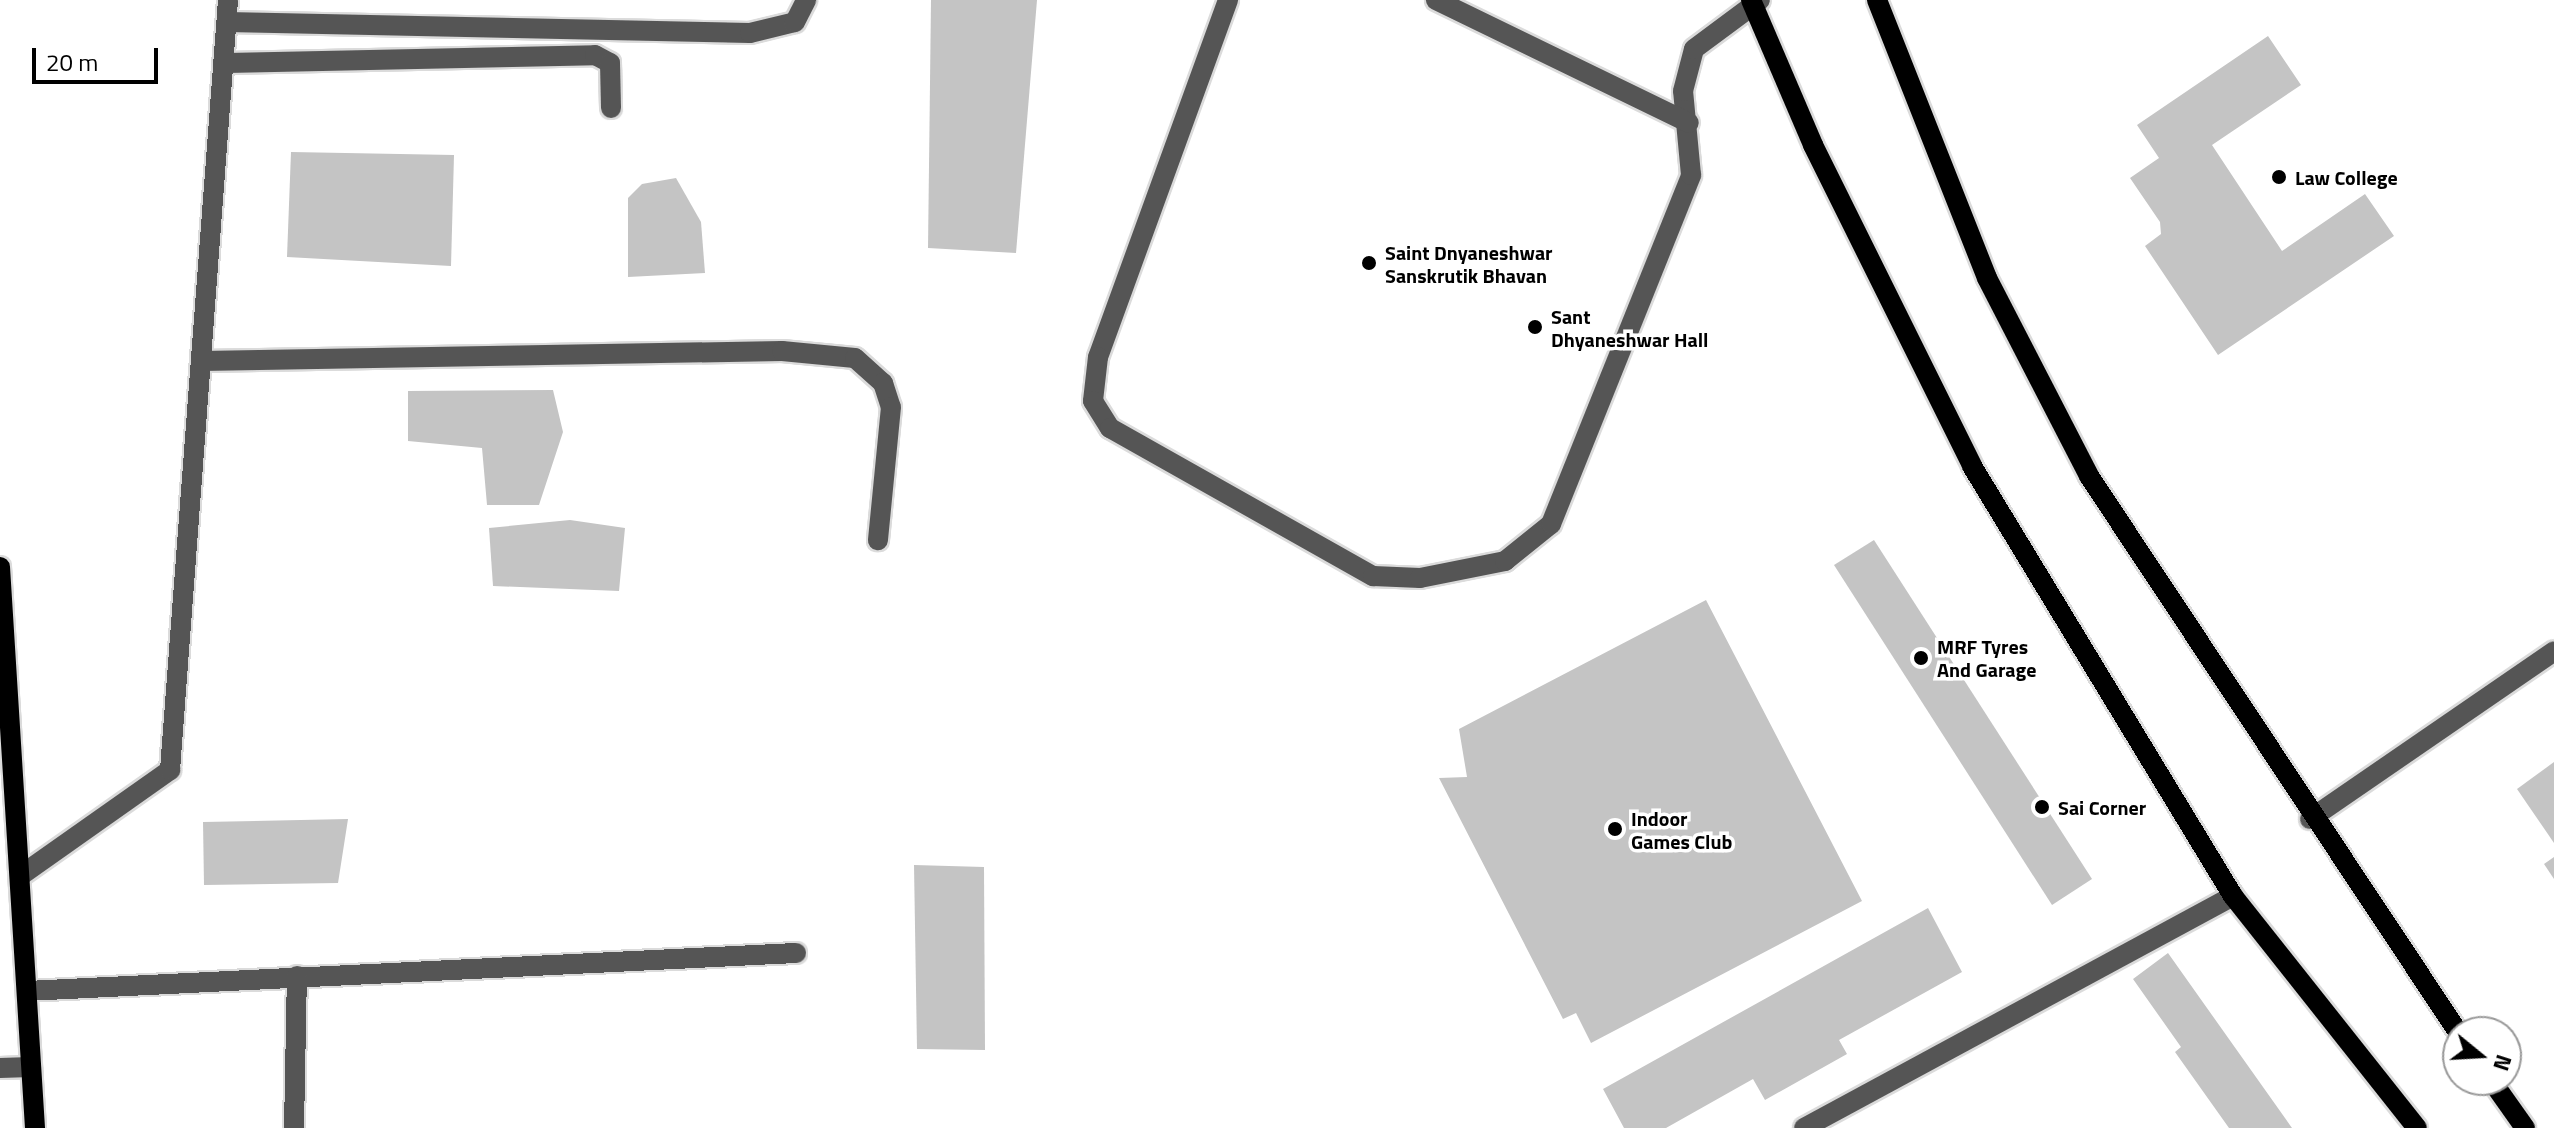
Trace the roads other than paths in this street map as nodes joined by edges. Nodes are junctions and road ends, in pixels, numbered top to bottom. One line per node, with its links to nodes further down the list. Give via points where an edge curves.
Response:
1 (228, 0): 7 (street)
2 (806, 0): 7 (street, via 795,22 750,33)
3 (1228, 0): 10 (street, via 1098,357 1093,401 1110,428 1373,576 1420,578 1505,561 1551,524 1691,175)
4 (1436, 0): 10 (street)
5 (1877, 0): 15 (main road, via 1987,278 2089,476)
6 (1754, 1): 10 (street, via 1694,49 1683,91); 17 (main road, via 1972,466)
7 (227, 22): 8 (street)
8 (227, 63): 9 (street, via 595,55 610,63); 11 (street)
9 (611, 108)
10 (1689, 123)
11 (202, 361): 12 (street, via 782,351 855,358 883,383 891,407); 16 (street, via 170,770)
12 (878, 540)
13 (0, 567): 16 (main road)
14 (2554, 651): 15 (street)
15 (2310, 819): 21 (main road)
16 (20, 876): 20 (main road)
17 (2233, 896): 27 (street); 28 (main road)
18 (796, 953): 19 (street)
19 (297, 976): 20 (street); 26 (street)
20 (27, 991): 22 (main road)
21 (2447, 1016)
22 (31, 1067): 23 (street); 25 (main road)
23 (0, 1068)
24 (2502, 1096): 29 (main road)
25 (35, 1128)
26 (294, 1128)
27 (1804, 1128)
28 (2417, 1128)
29 (2525, 1128)

